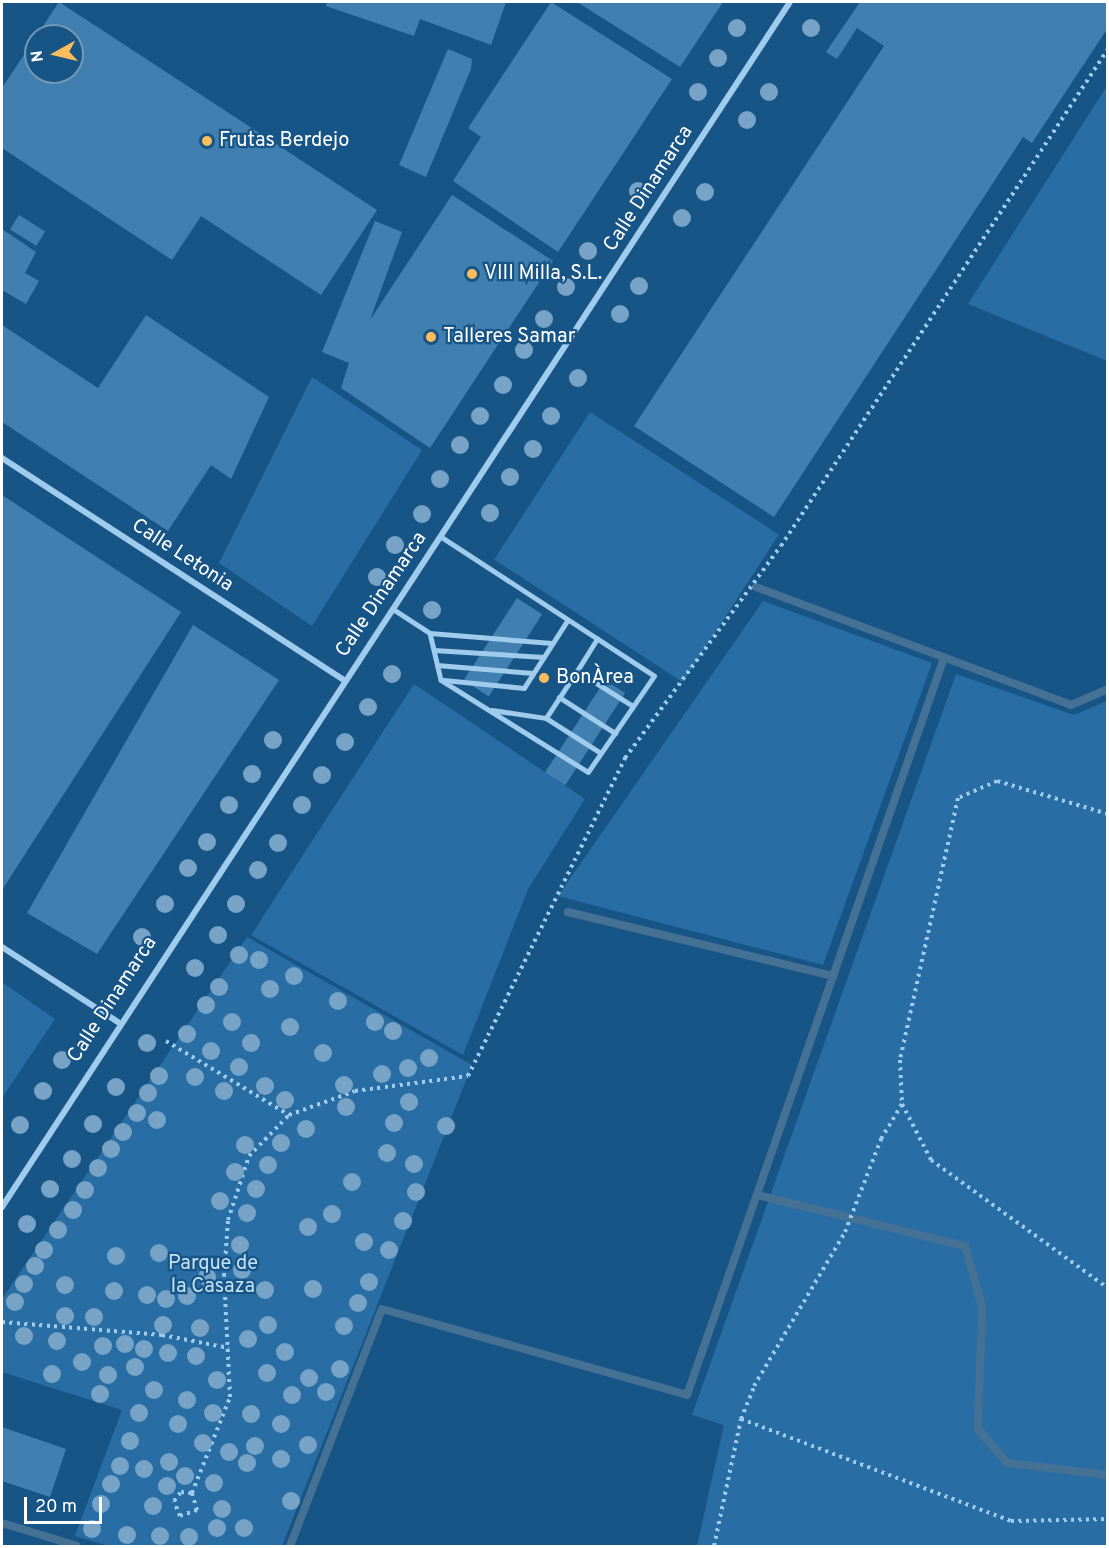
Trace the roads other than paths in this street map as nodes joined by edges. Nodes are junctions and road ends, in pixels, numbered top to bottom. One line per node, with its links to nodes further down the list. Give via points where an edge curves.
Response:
1 (790, 2): 3 (street, Calle Dinamarca)
2 (2, 458): 15 (street, Calle Letonia)
3 (441, 537): 4 (street, Calle Dinamarca); 5 (lane)
4 (393, 609): 6 (lane); 15 (street, Calle Dinamarca)
5 (567, 621): 7 (lane); 8 (lane)
6 (429, 633): 8 (lane); 9 (lane)
7 (597, 639): 12 (lane); 17 (lane, via 654,676)
8 (552, 643): 10 (lane)
9 (434, 650): 10 (lane); 11 (lane)
10 (543, 657): 13 (lane)
11 (437, 665): 13 (lane); 14 (lane)
12 (577, 671): 16 (lane); 17 (lane)
13 (533, 673): 14 (lane, via 524,688)
14 (441, 680): 18 (lane)
15 (345, 681): 23 (street, Calle Dinamarca)
16 (559, 697): 19 (lane); 20 (lane)
17 (633, 706): 20 (lane)
18 (490, 710): 19 (lane); 21 (lane, via 588,772)
19 (546, 718): 21 (lane)
20 (615, 733): 21 (lane)
21 (601, 753)
22 (2, 947): 23 (street)
23 (118, 1022): 24 (street, Calle Dinamarca)
24 (2, 1207)

